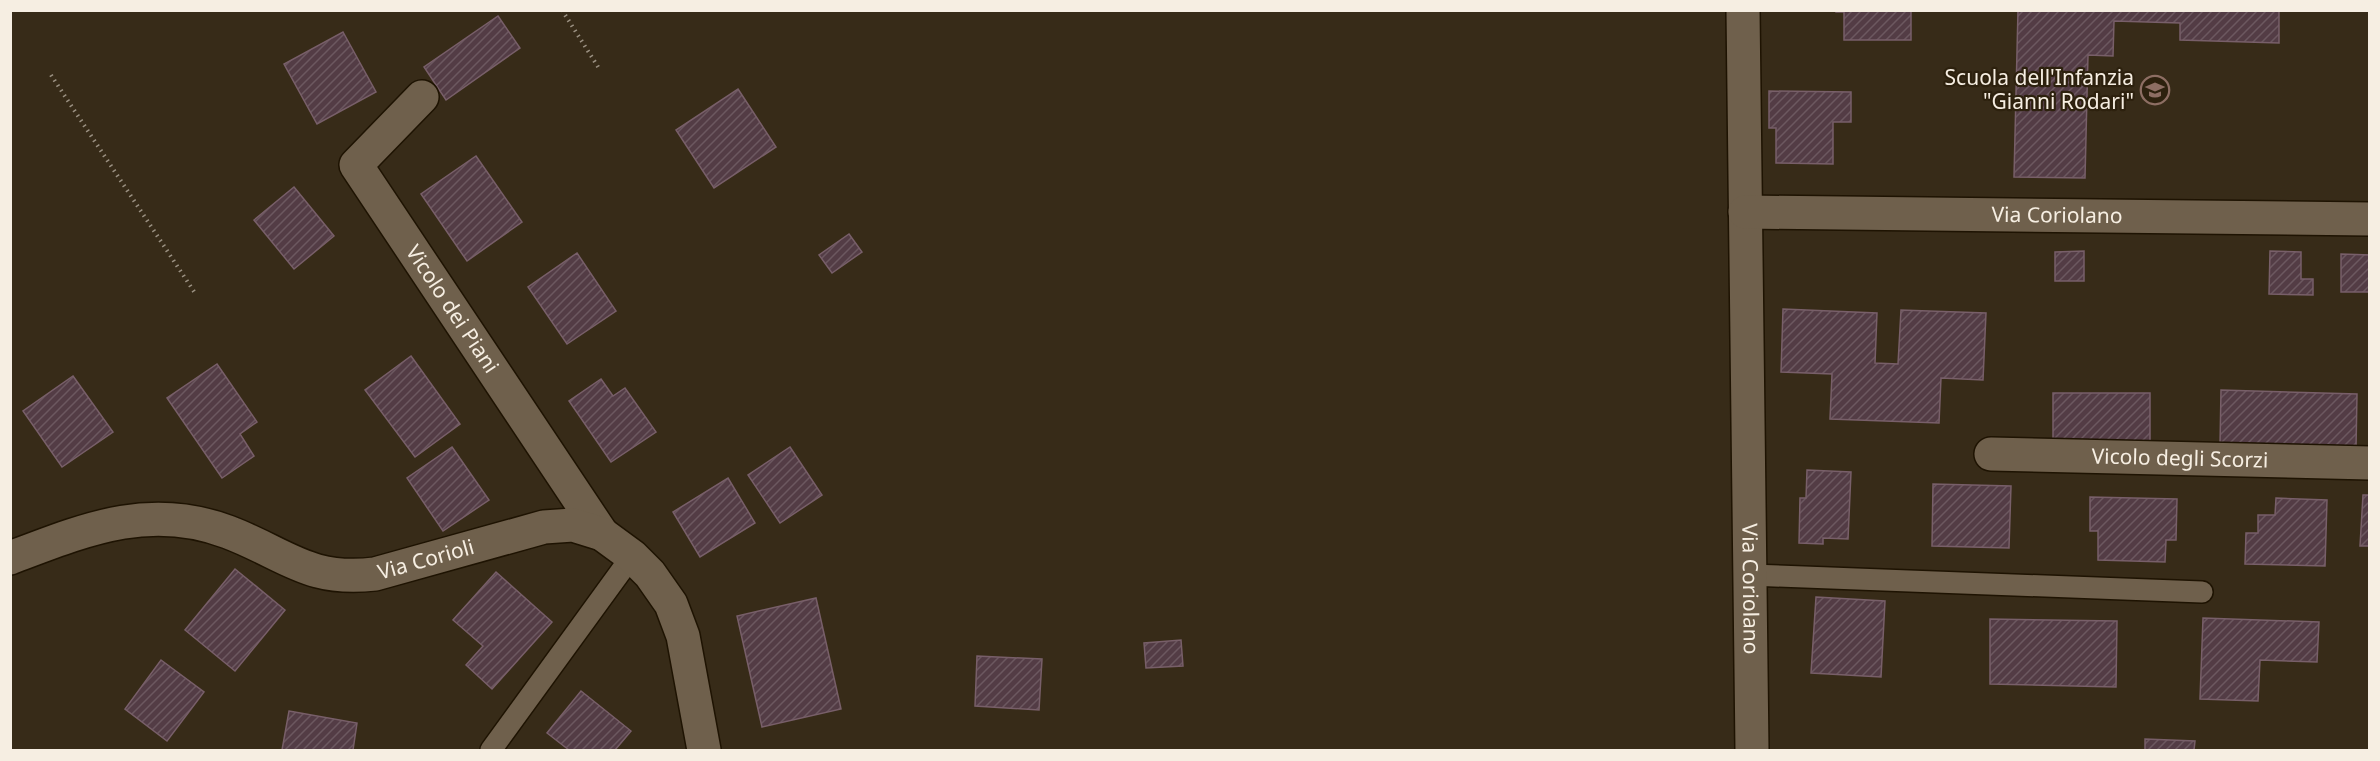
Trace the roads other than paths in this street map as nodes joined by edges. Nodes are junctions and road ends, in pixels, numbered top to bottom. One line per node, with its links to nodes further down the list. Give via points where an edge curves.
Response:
1 (1743, 10): 3 (street, Via Coriolano)
2 (422, 97): 7 (street, Vicolo dei Piani, via 356,165)
3 (1745, 212): 4 (street, Via Coriolano); 10 (street, Via Coriolano)
4 (2370, 219)
5 (1991, 454): 6 (street, Vicolo degli Scorzi)
6 (2370, 463)
7 (602, 534): 8 (street, Via Corioli); 9 (street, Via Corioli, via 573,525 544,527 375,574 338,576 296,565 245,538 209,525 140,520 99,525)
8 (632, 556): 12 (lane); 13 (street, Via Corioli, via 661,588 677,619)
9 (10, 558)
10 (1750, 575): 11 (lane); 14 (street, Via Coriolano)
11 (2202, 592)
12 (491, 750)
13 (704, 750)
14 (1752, 750)

